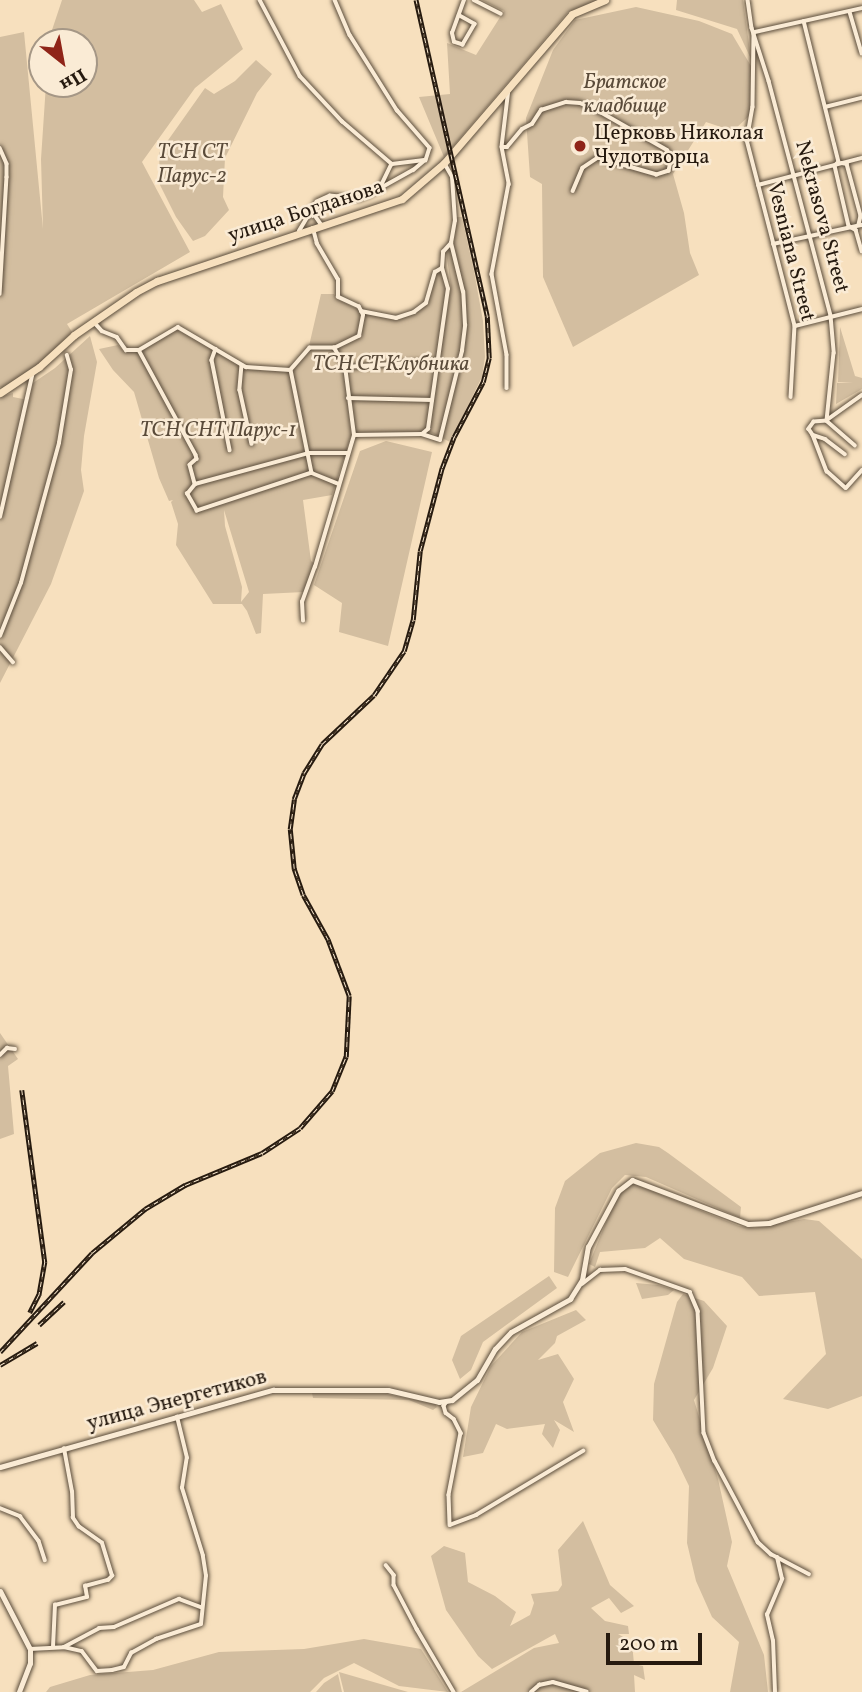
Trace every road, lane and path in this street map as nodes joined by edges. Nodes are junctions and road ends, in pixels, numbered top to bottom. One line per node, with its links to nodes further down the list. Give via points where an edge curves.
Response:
1 (260, 0): 22 (street, via 300,76 342,121)
2 (335, 0): 20 (street, via 349,35 397,110 427,141)
3 (464, 0): 10 (street)
4 (474, 0): 9 (street)
5 (605, 0): 14 (main road, улица Богданова, via 572,14)
6 (748, 0): 12 (street, Nekrasova Street)
7 (862, 8): 8 (street)
8 (850, 12): 11 (street); 13 (street)
9 (501, 14)
10 (459, 15): 10 (street, via 475,24 463,46 454,42 452,33)
11 (804, 21): 12 (street); 16 (street)
12 (755, 32): 24 (street, Nekrasova Street); 25 (street, Vesniana Street, via 753,107 747,140)
13 (862, 54)
14 (509, 87): 17 (street); 23 (main road, улица Богданова)
15 (862, 98): 16 (street)
16 (825, 107): 21 (street)
17 (502, 147): 27 (street, via 533,124 541,110 566,102 597,110 672,157 669,171 657,175 598,158 583,168); 52 (street, via 509,184 492,274 507,355)
18 (0, 148): 37 (street, via 7,164)
19 (862, 158): 21 (street)
20 (426, 160): 22 (street); 26 (street)
21 (839, 162): 24 (street); 30 (street, via 847,164 861,216); 30 (street, via 835,166 849,226)
22 (392, 163): 26 (street)
23 (444, 163): 29 (main road, улица Богданова, via 402,199); 33 (street, via 454,193)
24 (795, 176): 25 (street); 32 (street, Nekrasova Street)
25 (758, 185): 34 (street, Vesniana Street)
26 (380, 189): 28 (street, via 359,199 330,196)
27 (573, 191)
28 (314, 206): 29 (street); 31 (street)
29 (317, 226): 31 (main road, улица Богданова); 39 (street, via 317,244 338,280 338,297)
30 (858, 227): 32 (street); 35 (street)
31 (299, 231): 41 (main road, улица Богданова, via 157,281)
32 (811, 237): 34 (street); 40 (street, Nekrasova Street)
33 (451, 243): 36 (street, via 443,253); 59 (street, via 466,325 445,430 435,441)
34 (773, 244): 42 (street, Vesniana Street)
35 (862, 251)
36 (442, 268): 39 (street, via 435,272 426,303 414,312 396,318); 47 (street, via 448,289)
37 (0, 294)
38 (862, 309): 40 (street)
39 (361, 310): 43 (street, via 359,336)
40 (831, 316): 42 (street); 58 (street, Nekrasova Street, via 833,362)
41 (94, 321): 45 (street, via 102,331 117,337 126,350); 51 (main road, улица Богданова)
42 (795, 326): 55 (street, Vesniana Street)
43 (334, 348): 49 (street); 50 (street, via 310,348)
44 (216, 349): 45 (street, via 178,327); 48 (street); 64 (street, via 212,360)
45 (139, 350): 70 (street, via 198,459 190,466)
46 (67, 356): 74 (street, via 71,370 56,454 21,583)
47 (438, 360): 49 (street); 57 (street)
48 (242, 365): 50 (street); 62 (street, via 240,390)
49 (345, 367): 56 (street)
50 (291, 370): 65 (street)
51 (33, 372): 53 (main road, улица Богданова); 72 (street)
52 (507, 387)
53 (0, 393)
54 (862, 395): 58 (street)
55 (791, 397)
56 (348, 398): 57 (street); 60 (street)
57 (432, 400): 59 (street, via 428,429)
58 (827, 421): 61 (street, via 811,425); 63 (street)
59 (422, 434): 60 (street)
60 (354, 435): 66 (street)
61 (813, 435): 67 (street); 68 (street, via 827,471 846,488)
62 (252, 444)
63 (856, 445)
64 (230, 450)
65 (309, 453): 66 (street); 69 (street); 70 (street)
66 (348, 453): 71 (street)
67 (845, 454)
68 (862, 470)
69 (312, 474): 70 (street, via 197,511 187,494); 71 (street)
70 (195, 484)
71 (339, 484): 73 (street, via 302,602)
72 (0, 517)
73 (303, 621)
74 (0, 636)
75 (0, 648): 76 (street)
76 (13, 662)
77 (15, 1049): 78 (street, via 7,1048)
78 (0, 1055)
79 (862, 1192): 80 (main road, via 769,1223 748,1224 632,1180 618,1191 588,1247)
80 (585, 1262): 81 (street, via 590,1271); 82 (main road)
81 (600, 1270): 82 (street); 89 (street, via 625,1269 691,1292 698,1311 704,1433 749,1528 762,1547)
82 (578, 1289): 83 (main road, via 557,1309 511,1332 471,1386)
83 (445, 1404): 84 (main road, улица Энергетиков, via 388,1390 273,1390); 86 (street, via 461,1433 449,1495 450,1525 476,1515)
84 (177, 1418): 85 (main road, улица Энергетиков); 94 (street, via 187,1458 182,1488 204,1556)
85 (64, 1449): 87 (main road, улица Энергетиков); 95 (street, via 73,1518 102,1543 112,1576 85,1586 87,1597 55,1605)
86 (583, 1451)
87 (0, 1466)
88 (0, 1508): 90 (street, via 20,1516 39,1541)
89 (778, 1558): 92 (street); 102 (street, via 782,1579 767,1615)
90 (46, 1560)
91 (386, 1564): 99 (street)
92 (809, 1574)
93 (0, 1591): 97 (main road)
94 (201, 1607): 96 (street, via 179,1599 114,1627 99,1628); 96 (street, via 201,1624 156,1639 131,1653 124,1667 97,1671 82,1651)
95 (53, 1647): 96 (street); 97 (street)
96 (64, 1647)
97 (30, 1649): 98 (main road)
98 (19, 1692)
99 (454, 1692)
100 (531, 1692): 101 (street, via 553,1682)
101 (587, 1692)
102 (775, 1692)

